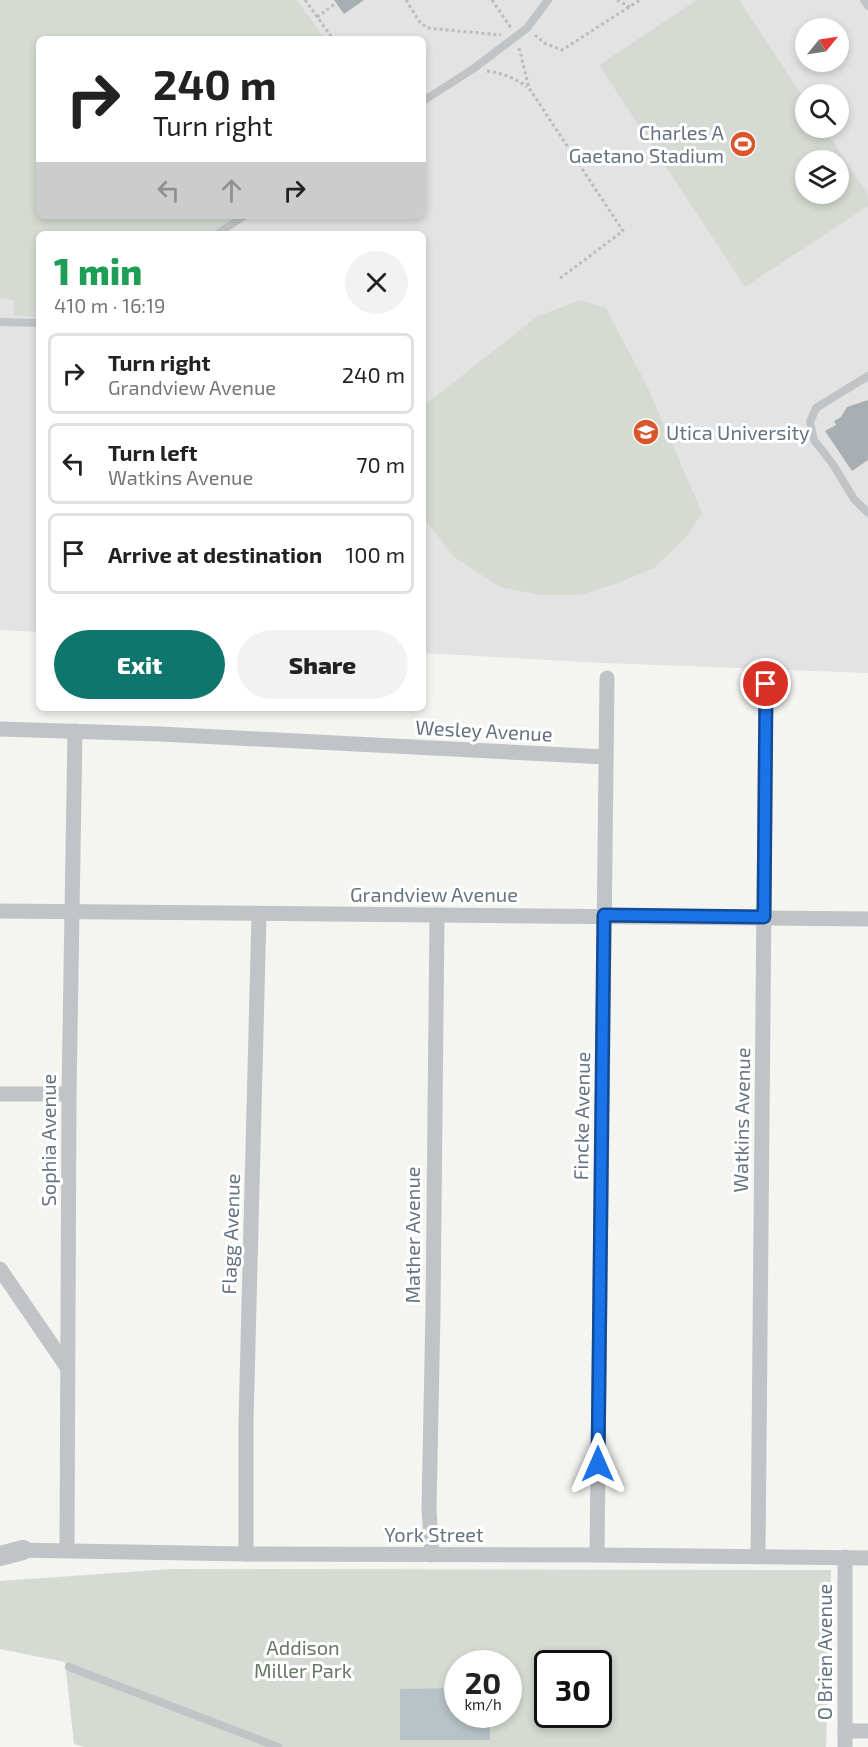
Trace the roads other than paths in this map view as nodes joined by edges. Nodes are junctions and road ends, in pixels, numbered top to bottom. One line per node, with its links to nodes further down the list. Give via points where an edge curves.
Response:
1 (548, 0): 4 (lane, via 527,28)
2 (864, 0): 3 (lane)
3 (868, 6)
4 (426, 99)
5 (240, 219): 6 (lane)
6 (222, 231)
7 (0, 322): 8 (lane)
8 (36, 323)
9 (868, 376): 10 (lane, via 816,408 810,422 814,440)
10 (868, 513)
11 (607, 678): 15 (street, Fincke Avenue)
12 (766, 684): 21 (street, Watkins Avenue)
13 (0, 729): 14 (street, Wesley Avenue)
14 (75, 731): 15 (street, Wesley Avenue); 17 (street, Sophia Avenue)
15 (606, 757): 20 (street, Fincke Avenue)
16 (0, 911): 17 (street, Grandview Avenue)
17 (72, 912): 18 (street, Grandview Avenue); 24 (street, Sophia Avenue)
18 (259, 914): 19 (street, Grandview Avenue); 30 (street, Flagg Avenue)
19 (437, 915): 20 (street, Grandview Avenue); 31 (street, Mather Avenue, via 429,1509)
20 (604, 915): 21 (street, Grandview Avenue); 32 (street, Fincke Avenue)
21 (764, 917): 22 (street, Grandview Avenue); 34 (street, Watkins Avenue)
22 (868, 919)
23 (0, 1094): 24 (street)
24 (69, 1094): 26 (street, Sophia Avenue)
25 (0, 1269): 26 (street)
26 (67, 1367): 29 (street, Sophia Avenue)
27 (0, 1549): 28 (street, York Street)
28 (23, 1550): 29 (street, York Street); 33 (street)
29 (66, 1550): 30 (street, York Street)
30 (246, 1554): 31 (street, York Street)
31 (432, 1555): 32 (street, York Street)
32 (597, 1555): 34 (street, York Street)
33 (0, 1556)
34 (758, 1556): 35 (street, York Street)
35 (845, 1557): 36 (street, York Street); 38 (street, O Brien Avenue)
36 (868, 1558)
37 (69, 1667): 40 (lane)
38 (845, 1731): 39 (street); 41 (street, O Brien Avenue)
39 (868, 1731)
40 (278, 1747)
41 (844, 1747)

